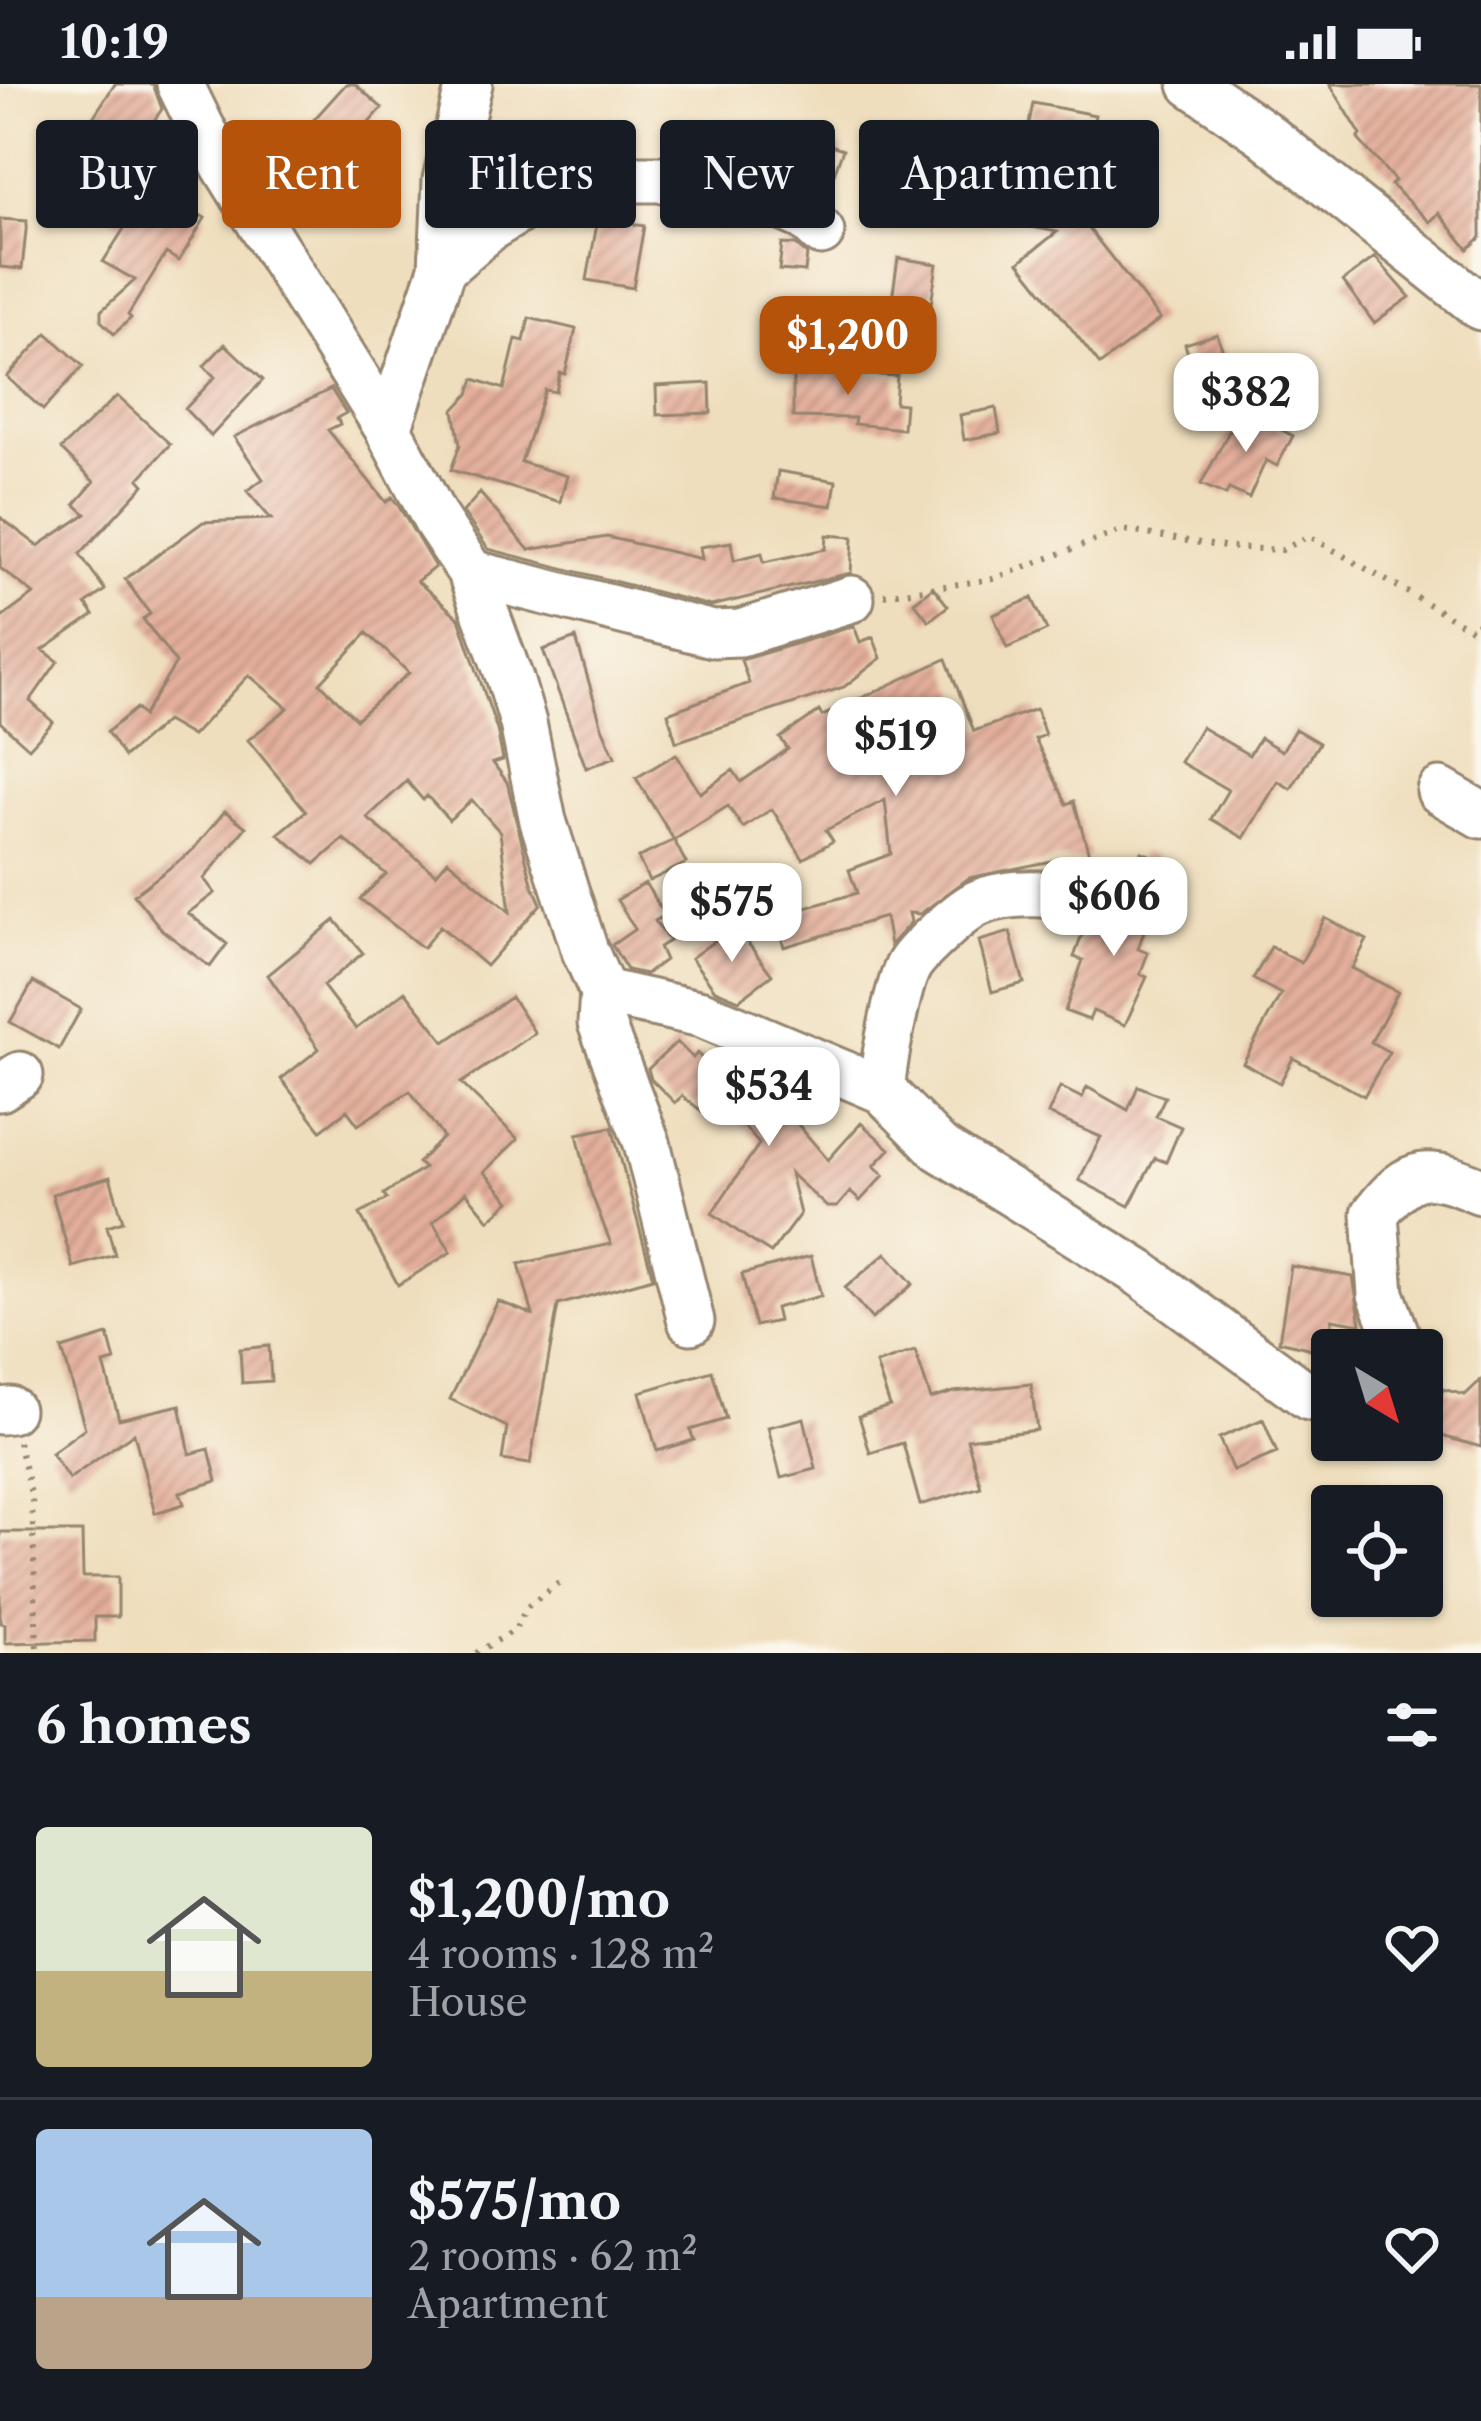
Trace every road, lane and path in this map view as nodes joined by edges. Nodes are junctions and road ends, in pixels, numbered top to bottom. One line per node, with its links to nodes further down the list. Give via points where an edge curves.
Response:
1 (180, 84): 7 (street)
2 (469, 84): 5 (street, via 446,180)
3 (1192, 84): 6 (street)
4 (821, 232): 5 (street, via 805,217 716,179 599,179 539,198)
5 (442, 269): 7 (street)
6 (1481, 307)
7 (388, 429): 8 (street)
8 (470, 573): 9 (street, via 712,634); 14 (street, via 517,701 544,821)
9 (851, 599): 10 (path, via 993,579 1124,530 1282,550 1309,536 1473,630)
10 (1481, 620)
11 (1440, 791): 12 (street)
12 (1481, 814)
13 (1115, 899): 15 (street, via 1025,895 977,903 945,928 909,964)
14 (602, 992): 15 (street, via 702,1014); 17 (street, via 601,1023 647,1142)
15 (882, 1090): 19 (street, via 939,1148 1140,1273)
16 (1481, 1191): 18 (street, via 1443,1174 1423,1175 1395,1190 1375,1214 1381,1294)
17 (691, 1321)
18 (1394, 1329)
19 (1311, 1397)
20 (5, 1410): 22 (path, via 32,1498)
21 (560, 1582): 23 (path, via 527,1607 515,1630)
22 (37, 1653)
23 (476, 1653)

